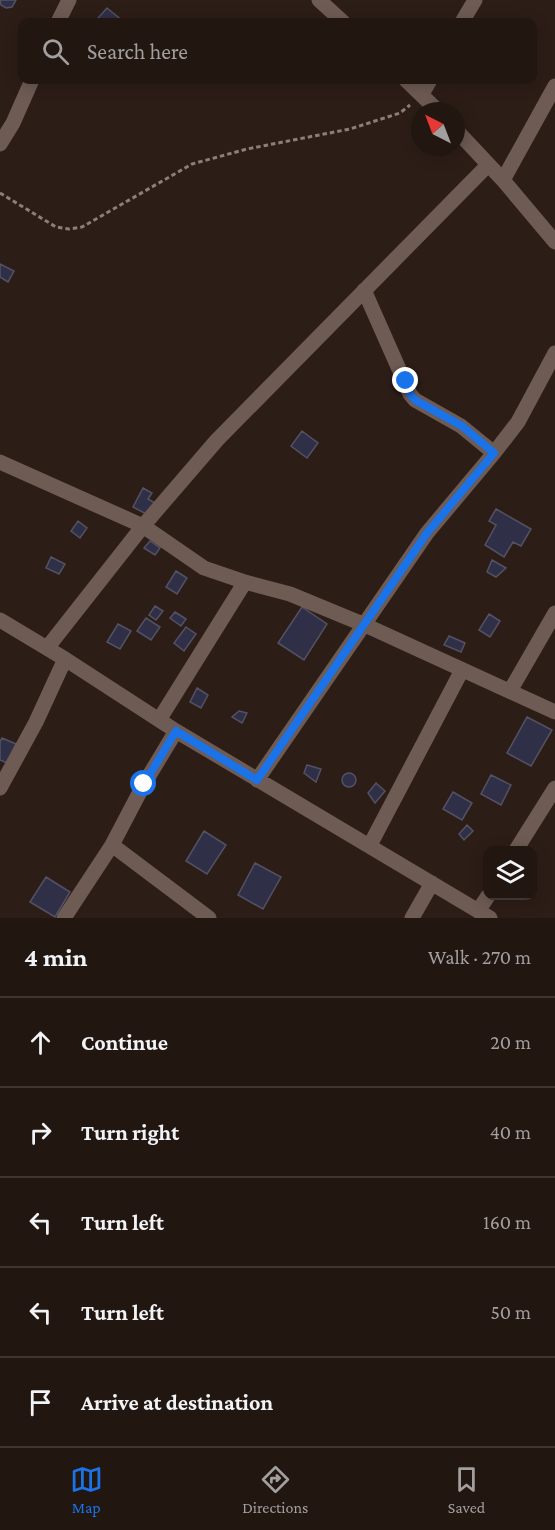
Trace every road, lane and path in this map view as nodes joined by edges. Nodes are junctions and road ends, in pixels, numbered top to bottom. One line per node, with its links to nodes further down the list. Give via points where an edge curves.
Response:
1 (69, 0): 4 (street)
2 (475, 0): 6 (street)
3 (320, 1): 5 (street)
4 (59, 18)
5 (339, 18)
6 (464, 18)
7 (30, 84): 14 (street, via 14,123)
8 (411, 84): 11 (street)
9 (428, 84): 11 (street)
10 (555, 86): 16 (street)
11 (422, 94): 12 (street); 17 (path, via 400,113 366,124 192,164 82,227 56,227)
12 (430, 102)
13 (465, 140): 15 (street)
14 (0, 144)
15 (488, 165): 16 (street); 19 (street)
16 (503, 180): 18 (street)
17 (0, 193)
18 (555, 242)
19 (364, 290): 21 (street, via 410,394 462,426); 23 (street, via 217,440)
20 (555, 353): 21 (street, via 518,422)
21 (494, 453): 27 (street, via 427,533)
22 (0, 462): 23 (street)
23 (143, 526): 24 (street, via 204,568); 28 (street)
24 (245, 582): 27 (street, via 290,594); 33 (street)
25 (555, 613): 31 (street)
26 (0, 620): 28 (street)
27 (365, 625): 30 (street); 35 (street)
28 (47, 648): 29 (street)
29 (65, 658): 33 (street); 36 (street)
30 (462, 670): 31 (street); 39 (street)
31 (510, 691): 32 (street)
32 (555, 712)
33 (159, 720): 34 (street)
34 (176, 731): 35 (street); 38 (street)
35 (257, 780): 39 (street)
36 (0, 788)
37 (555, 788): 40 (street)
38 (111, 845): 43 (street); 44 (street)
39 (370, 845): 41 (street)
40 (519, 846)
41 (432, 883): 42 (street); 45 (street)
42 (484, 914)
43 (64, 918)
44 (209, 918)
45 (412, 918)

